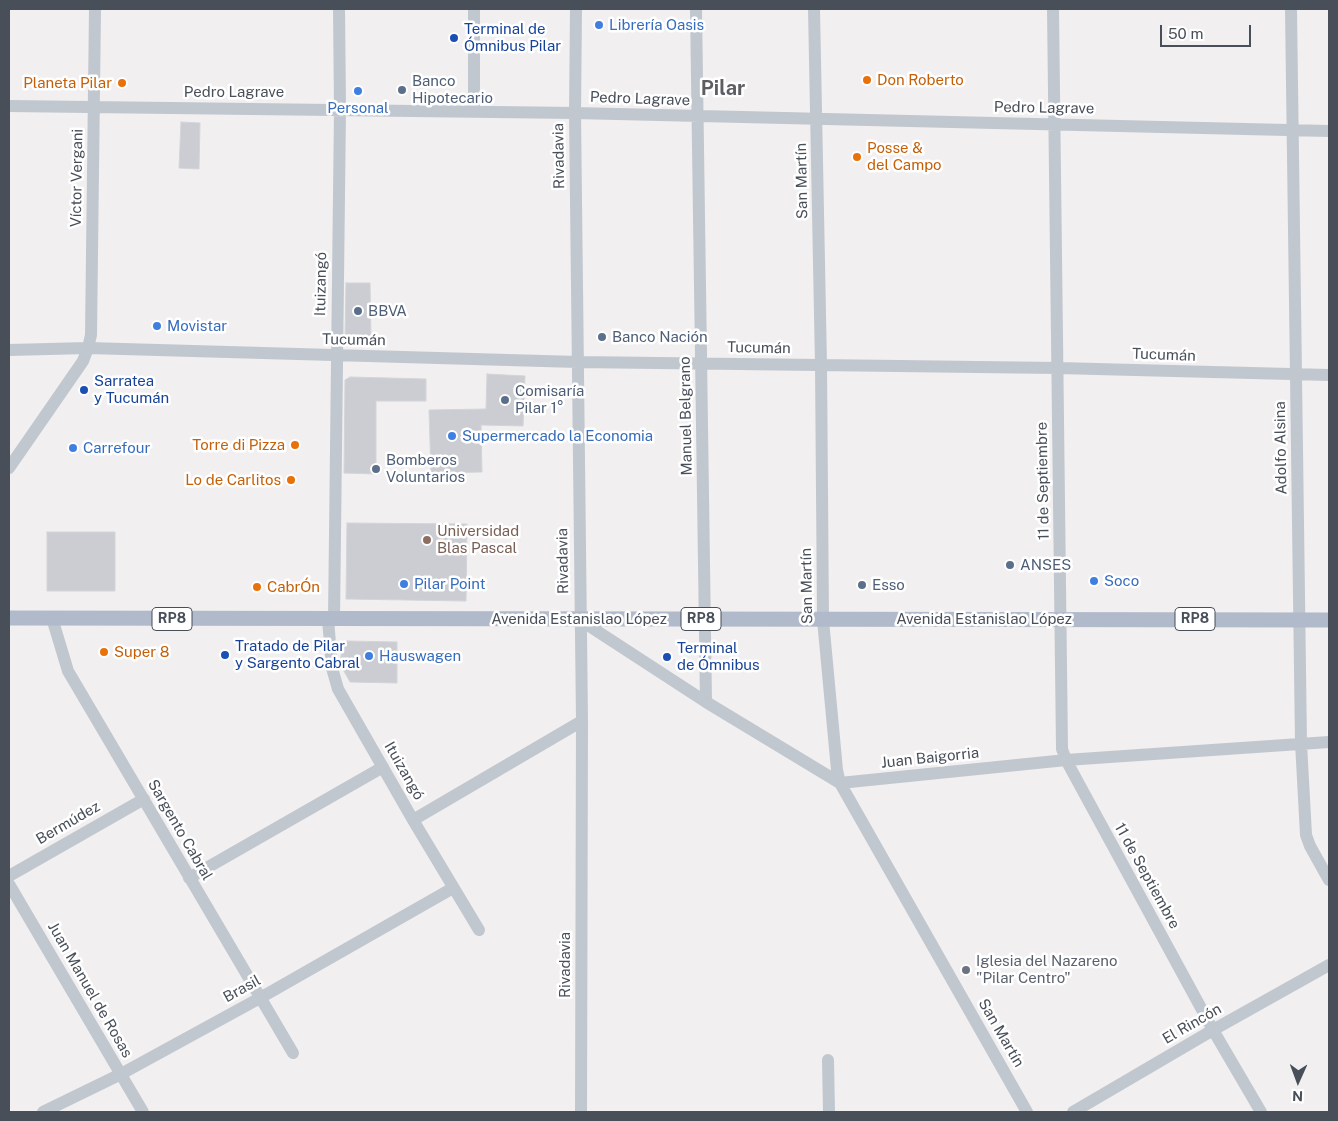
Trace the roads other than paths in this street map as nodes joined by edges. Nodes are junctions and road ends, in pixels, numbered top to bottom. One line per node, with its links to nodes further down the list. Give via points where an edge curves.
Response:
1 (95, 9): 10 (street, Víctor Vergani)
2 (339, 9): 11 (street, Ituizangó)
3 (474, 9): 12 (street)
4 (576, 9): 13 (street, Rivadavia)
5 (696, 9): 14 (street, Manuel Belgrano)
6 (814, 9): 15 (street, San Martín)
7 (1053, 9): 16 (street, 11 de Septiembre)
8 (1291, 9): 17 (street, Adolfo Alsina)
9 (9, 106): 10 (street, Pedro Lagrave)
10 (94, 107): 11 (street, Pedro Lagrave); 19 (street, Víctor Vergani, via 91,335)
11 (340, 109): 12 (street, Pedro Lagrave); 21 (street, Ituizangó)
12 (474, 111): 13 (street, Pedro Lagrave)
13 (575, 113): 14 (street, Pedro Lagrave); 22 (street, Rivadavia)
14 (697, 117): 15 (street, Pedro Lagrave); 23 (street, Manuel Belgrano)
15 (817, 119): 16 (street, Pedro Lagrave); 24 (street, San Martín)
16 (1055, 124): 17 (street, Pedro Lagrave); 25 (street, 11 de Septiembre)
17 (1293, 130): 18 (street, Pedro Lagrave); 26 (street, Adolfo Alsina)
18 (1329, 131)
19 (88, 348): 20 (street, Tucumán); 21 (street, Tucumán); 28 (street)
20 (9, 350)
21 (336, 356): 22 (street, Tucumán); 31 (street, Ituizangó)
22 (578, 362): 23 (street, Tucumán); 34 (street, Rivadavia)
23 (701, 364): 24 (street, Tucumán); 32 (street, Manuel Belgrano)
24 (821, 365): 25 (street, Tucumán); 35 (street, San Martín)
25 (1058, 368): 26 (street, Tucumán); 33 (street, 11 de Septiembre)
26 (1296, 374): 27 (street, Tucumán); 36 (street, Adolfo Alsina)
27 (1329, 375)
28 (9, 468)
29 (9, 618): 30 (main road, Avenida Estanislao López / RP8)
30 (52, 618): 31 (main road, Avenida Estanislao López / RP8); 45 (street, Sargento Cabral, via 68,671)
31 (331, 619): 34 (main road, Avenida Estanislao López / RP8); 43 (street, Ituizangó, via 334,678)
32 (705, 619): 34 (main road, Avenida Estanislao López / RP8); 35 (main road, Avenida Estanislao López / RP8); 38 (street, Manuel Belgrano)
33 (1061, 619): 35 (main road, Avenida Estanislao López / RP8); 36 (main road, Avenida Estanislao López / RP8); 42 (street, 11 de Septiembre, via 1061,740)
34 (580, 620): 38 (street); 39 (street, Rivadavia)
35 (823, 620): 44 (street, San Martín)
36 (1300, 620): 37 (main road, Avenida Estanislao López / RP8); 41 (street, Adolfo Alsina)
37 (1329, 620)
38 (706, 702): 44 (street)
39 (582, 721): 46 (street); 61 (street, Rivadavia)
40 (1329, 742): 41 (street, Juan Baigorria)
41 (1301, 743): 42 (street, Juan Baigorria); 49 (street, Adolfo Alsina, via 1306,834)
42 (1066, 760): 44 (street, Juan Baigorria); 55 (street, 11 de Septiembre)
43 (383, 767): 46 (street, Ituizangó); 48 (street)
44 (840, 783): 63 (street, San Martín)
45 (144, 799): 47 (street, Bermúdez); 48 (street, Sargento Cabral)
46 (413, 820): 51 (street, Ituizangó)
47 (9, 876)
48 (189, 878): 54 (street, Sargento Cabral)
49 (1329, 880)
50 (9, 884): 58 (street, Juan Manuel de Rosas)
51 (453, 888): 52 (street, Ituizangó); 54 (street, Brasil)
52 (479, 930)
53 (1329, 965): 55 (street, El Rincón)
54 (260, 998): 56 (street, Sargento Cabral); 58 (street, Brasil)
55 (1213, 1030): 64 (street, El Rincón); 65 (street, 11 de Septiembre)
56 (293, 1053)
57 (828, 1060): 62 (street)
58 (121, 1074): 59 (street, Brasil); 60 (street, Juan Manuel de Rosas)
59 (43, 1112)
60 (143, 1112)
61 (581, 1112)
62 (829, 1112)
63 (1027, 1112)
64 (1073, 1112)
65 (1261, 1112)

